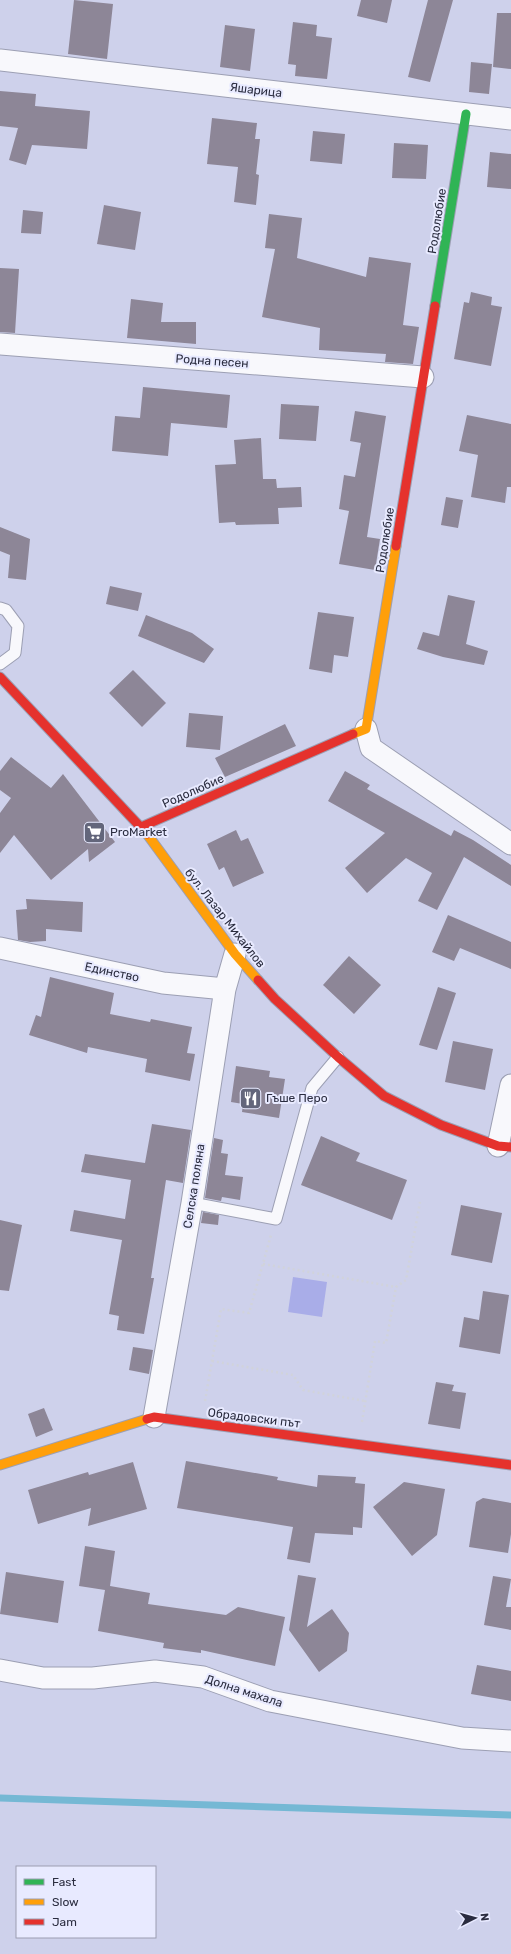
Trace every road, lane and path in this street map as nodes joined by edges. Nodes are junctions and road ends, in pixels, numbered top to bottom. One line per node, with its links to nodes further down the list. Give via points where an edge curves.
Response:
1 (0, 60): 2 (street, Яшарица)
2 (466, 114): 3 (street, Яшарица); 5 (street, Родолюбие)
3 (511, 119)
4 (0, 344): 5 (street, Родна песен)
5 (423, 377): 9 (street, Родолюбие)
6 (0, 608): 7 (lane, via 6,610 18,626 15,653)
7 (0, 664)
8 (0, 677): 10 (street, бул. Лазар Михайлов)
9 (366, 729): 10 (street, Родолюбие); 11 (street, via 371,748)
10 (141, 827): 13 (street, бул. Лазар Михайлов)
11 (511, 844)
12 (0, 948): 14 (street, Единство, via 163,983)
13 (235, 954): 14 (street, Селска поляна); 15 (street, бул. Лазар Михайлов, via 275,999)
14 (224, 989): 19 (street, Селска поляна)
15 (338, 1057): 17 (street, бул. Лазар Михайлов, via 384,1096 441,1125); 20 (lane, via 312,1088)
16 (511, 1085): 17 (street)
17 (505, 1146)
18 (420, 1202): 22 (path, via 406,1280)
19 (192, 1203): 20 (lane); 25 (street, Селска поляна)
20 (276, 1219): 21 (path)
21 (263, 1264): 22 (path); 23 (path, via 249,1313 221,1309)
22 (396, 1287): 24 (path, via 386,1343 375,1341)
23 (212, 1361): 24 (path, via 293,1375 303,1390); 26 (path)
24 (365, 1401): 27 (path)
25 (154, 1418): 26 (street, Обрадовски път); 28 (street, Обрадовски път)
26 (201, 1424): 27 (street, Обрадовски път)
27 (359, 1444): 29 (street, Обрадовски път)
28 (0, 1465)
29 (511, 1465)
30 (0, 1670): 31 (street, Долна махала, via 42,1678 93,1678 155,1671 203,1677 270,1701 462,1738)
31 (511, 1741)

